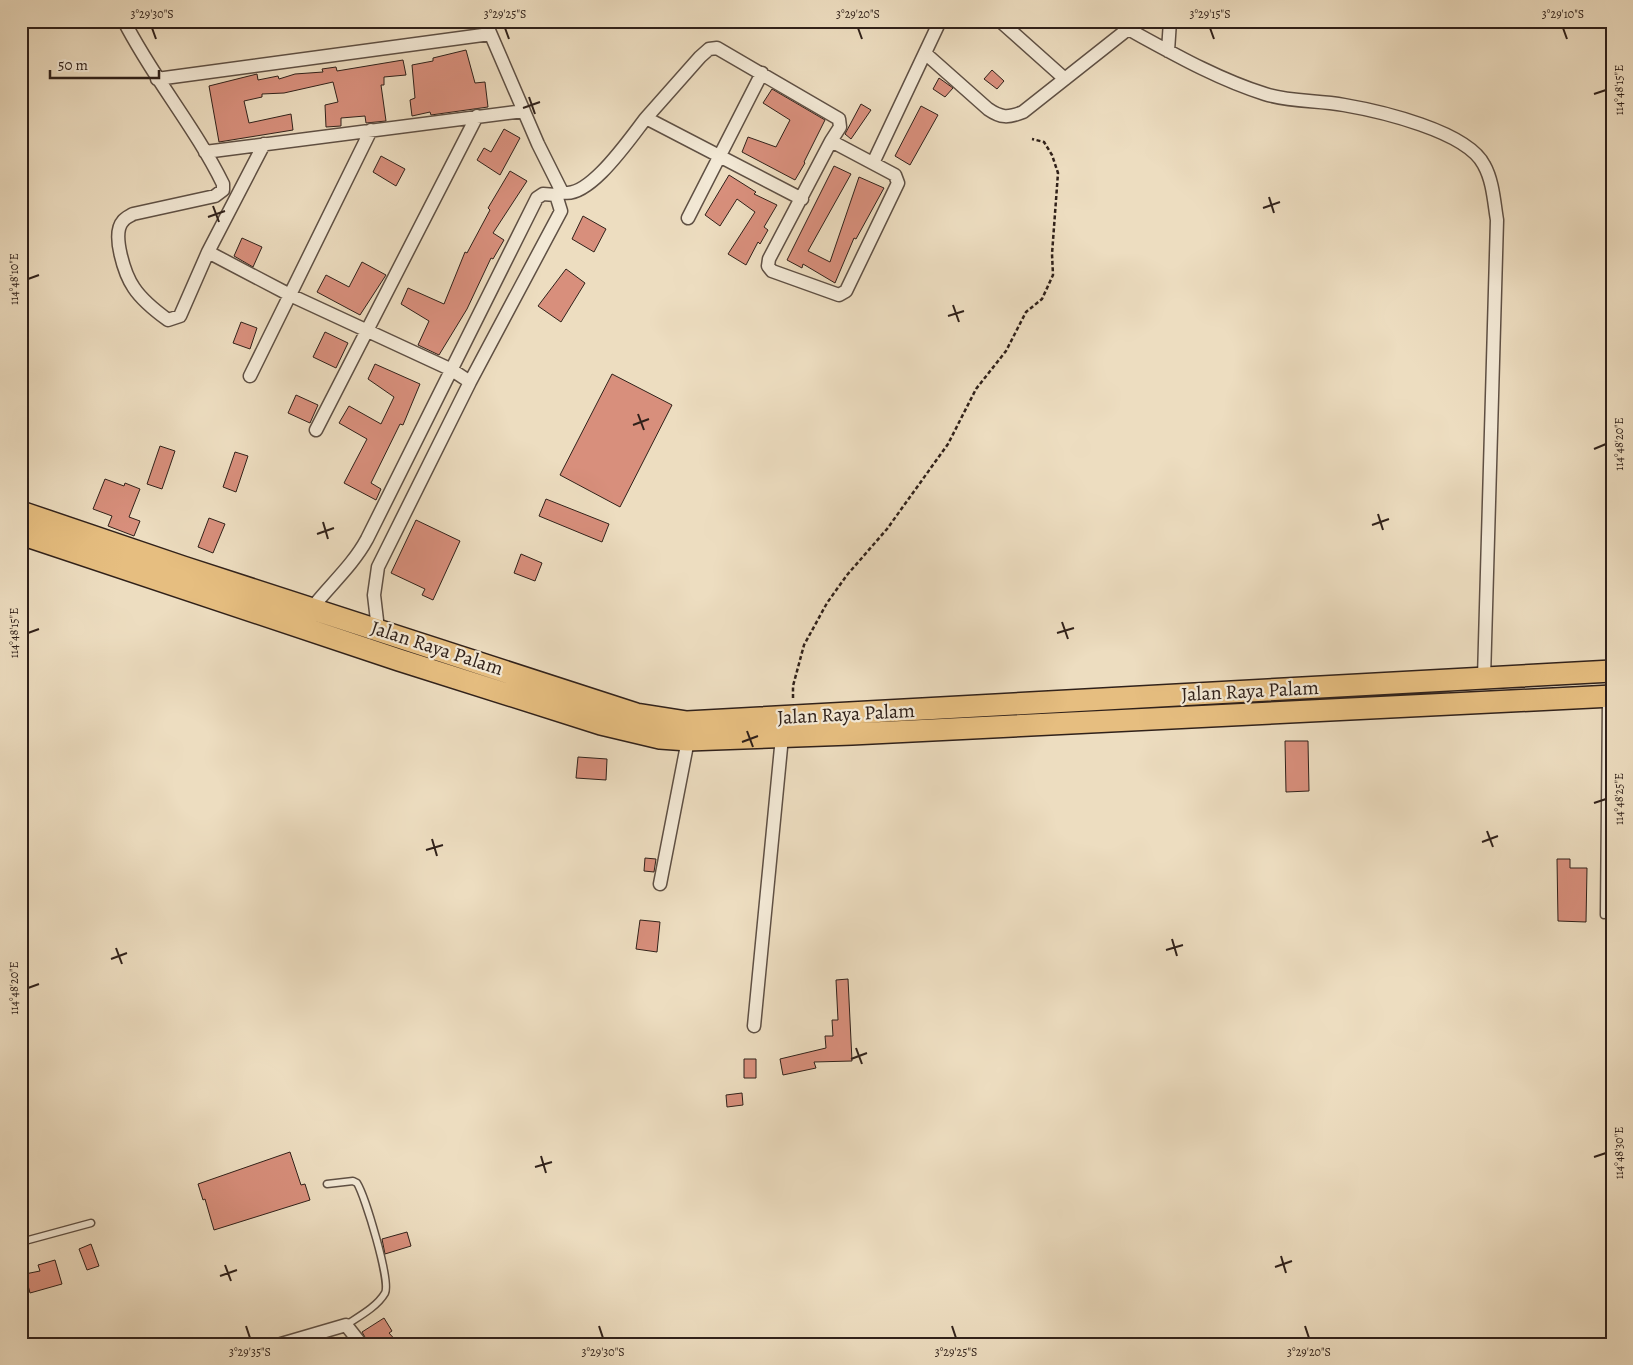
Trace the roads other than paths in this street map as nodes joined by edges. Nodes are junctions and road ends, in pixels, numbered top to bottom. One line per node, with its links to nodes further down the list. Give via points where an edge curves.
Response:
1 (124, 21): 11 (street)
2 (484, 21): 7 (street)
3 (940, 21): 9 (street)
4 (1000, 21): 12 (street)
5 (1170, 21): 8 (street)
6 (1123, 25): 8 (street); 12 (street)
7 (490, 34): 11 (street); 13 (street)
8 (1168, 51): 42 (street, via 1266,95 1344,105 1430,127 1463,144 1483,162 1497,220)
9 (926, 54): 12 (street, via 998,116 1009,117 1023,112); 21 (street)
10 (762, 73): 15 (street, via 722,50 709,49); 17 (street, via 839,119 840,127); 20 (street)
11 (158, 79): 19 (street)
12 (1065, 79)
13 (524, 111): 14 (street); 23 (street)
14 (477, 116): 16 (street); 29 (street)
15 (646, 118): 20 (street); 23 (street, via 612,160 586,185 573,193)
16 (371, 130): 18 (street); 28 (street)
17 (831, 141): 21 (street); 24 (street)
18 (264, 144): 19 (street); 25 (street)
19 (204, 152): 22 (street, via 223,184)
20 (721, 156): 24 (street); 26 (street)
21 (873, 163): 24 (street, via 895,175 898,184 843,294 832,295 772,271 768,266)
22 (223, 190): 25 (street); 27 (street, via 202,200 133,214 120,227 121,259 134,288 168,320 180,316)
23 (559, 193): 30 (street, via 543,194 537,198); 32 (street, via 561,211)
24 (802, 199)
25 (233, 204): 27 (street)
26 (688, 218)
27 (208, 252): 28 (street)
28 (290, 295): 29 (street); 31 (street)
29 (366, 331): 30 (street); 33 (street)
30 (452, 370): 32 (street); 36 (street)
31 (250, 376)
32 (470, 382): 37 (street)
33 (316, 430)
34 (21, 512): 38 (main road, Jalan Raya Palam)
35 (21, 534): 38 (main road, Jalan Raya Palam)
36 (356, 559): 37 (street); 39 (street)
37 (378, 567): 40 (street, via 374,595)
38 (180, 577): 39 (main road, Jalan Raya Palam); 46 (main road, Jalan Raya Palam, via 601,724 660,738)
39 (312, 608): 40 (main road, Jalan Raya Palam)
40 (378, 629): 44 (main road, Jalan Raya Palam, via 636,714)
41 (1612, 671): 42 (main road, Jalan Raya Palam)
42 (1484, 678): 44 (main road, Jalan Raya Palam, via 792,718)
43 (1609, 696): 45 (main road, Jalan Raya Palam); 48 (lane)
44 (752, 728): 45 (main road, Jalan Raya Palam); 46 (main road, Jalan Raya Palam)
45 (782, 737): 49 (street)
46 (688, 740): 47 (street)
47 (660, 884)
48 (1604, 915)
49 (754, 1026)
50 (327, 1184): 53 (lane, via 357,1183 387,1286 384,1294 370,1308)
51 (91, 1223): 52 (lane)
52 (21, 1242)
53 (346, 1325): 54 (street); 55 (street)
54 (281, 1344)
55 (361, 1344)

